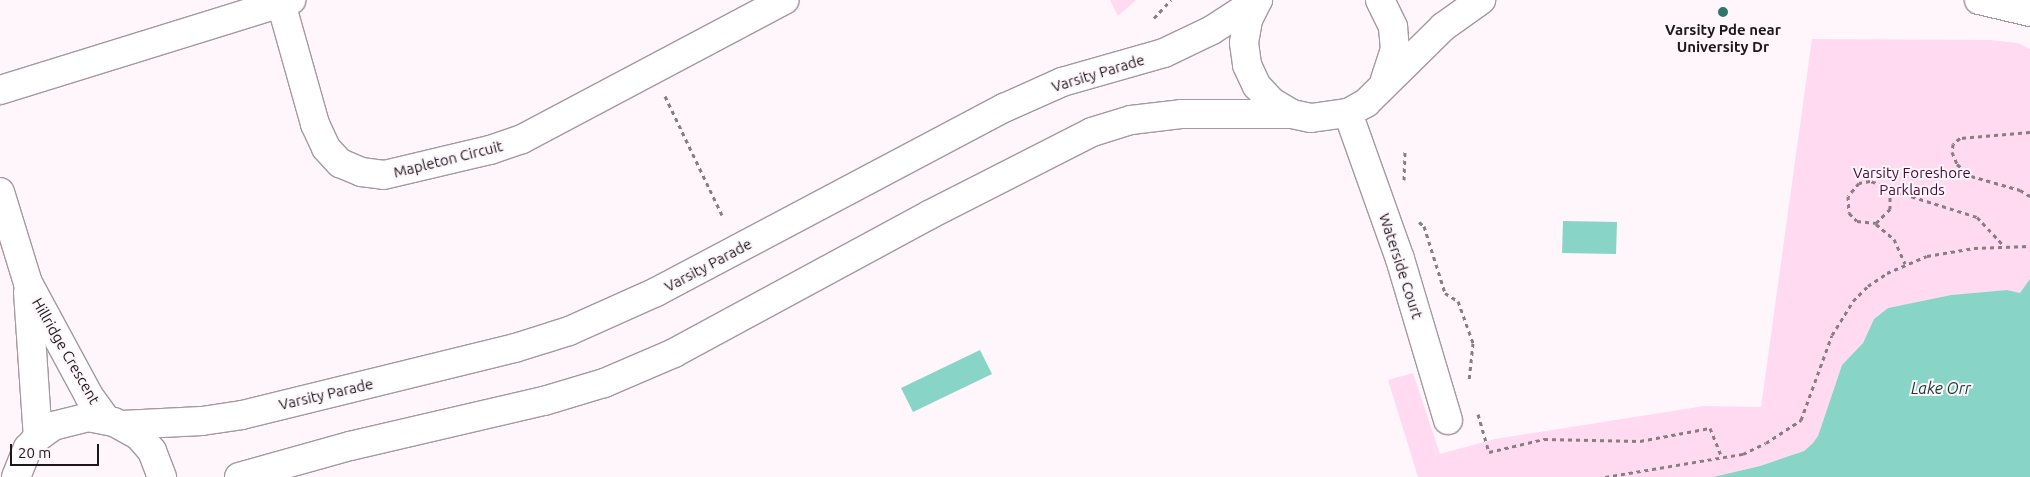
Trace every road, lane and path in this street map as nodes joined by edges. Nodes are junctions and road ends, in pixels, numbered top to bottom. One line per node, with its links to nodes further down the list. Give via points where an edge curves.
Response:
1 (784, 0): 10 (street, Mapleton Circuit)
2 (1171, 0): 9 (path)
3 (1258, 0): 14 (street, Varsity Parade, via 1246,28 1247,65 1257,86 1272,102); 31 (street, Varsity Parade, via 1212,30 1164,53 1062,82 1004,108 656,292 569,331 515,348 242,414 202,421)
4 (1380, 0): 11 (street, Varsity Parade, via 1393,27 1395,49 1390,69)
5 (1481, 0): 11 (street, Varsity Parade, via 1443,27)
6 (1979, 0): 8 (street)
7 (286, 2): 10 (street, Mapleton Circuit, via 315,124 326,148 340,163 361,172 384,175 490,150 522,139); 12 (street, Mapleton Circuit)
8 (2030, 12)
9 (1154, 18)
10 (653, 69): 21 (path)
11 (1380, 88): 13 (street, Varsity Parade)
12 (0, 90)
13 (1348, 113): 14 (street, Varsity Parade, via 1330,118); 30 (street, Waterside Court, via 1400,259)
14 (1292, 114): 37 (street, Varsity Parade, via 1181,114 1131,120 1092,132 920,219 674,353 604,383)
15 (2030, 132): 20 (path, via 1960,138 1953,144 1952,152 1957,164 1971,176)
16 (1405, 151): 17 (path)
17 (1406, 191)
18 (0, 192): 27 (street, Hillridge Crescent)
19 (1890, 193): 23 (path, via 1890,209); 23 (path, via 1883,185 1870,181 1859,183 1848,196 1849,213 1857,221); 24 (path, via 1904,194 1977,217)
20 (2030, 196)
21 (722, 215)
22 (1414, 219): 28 (path, via 1424,226 1445,293 1458,301 1473,343 1468,377)
23 (1876, 223): 26 (path, via 1894,239)
24 (2004, 245): 25 (path); 26 (path, via 1926,256)
25 (2030, 246)
26 (1904, 264): 33 (path, via 1868,286 1853,301 1832,335 1800,420 1786,432 1743,454)
27 (28, 283): 31 (street, Hillridge Crescent, via 89,396); 32 (street, Hillridge Crescent)
28 (1471, 386)
29 (1476, 405): 33 (path, via 1488,452 1544,439 1640,441 1710,428)
30 (1448, 420)
31 (114, 422): 32 (street, Varsity Parade, via 70,419); 36 (street, Hillridge Crescent, via 152,451)
32 (33, 442): 34 (street); 35 (street)
33 (1722, 457): 38 (path)
34 (0, 460)
35 (16, 477)
36 (162, 477)
37 (239, 477)
38 (1605, 477)

